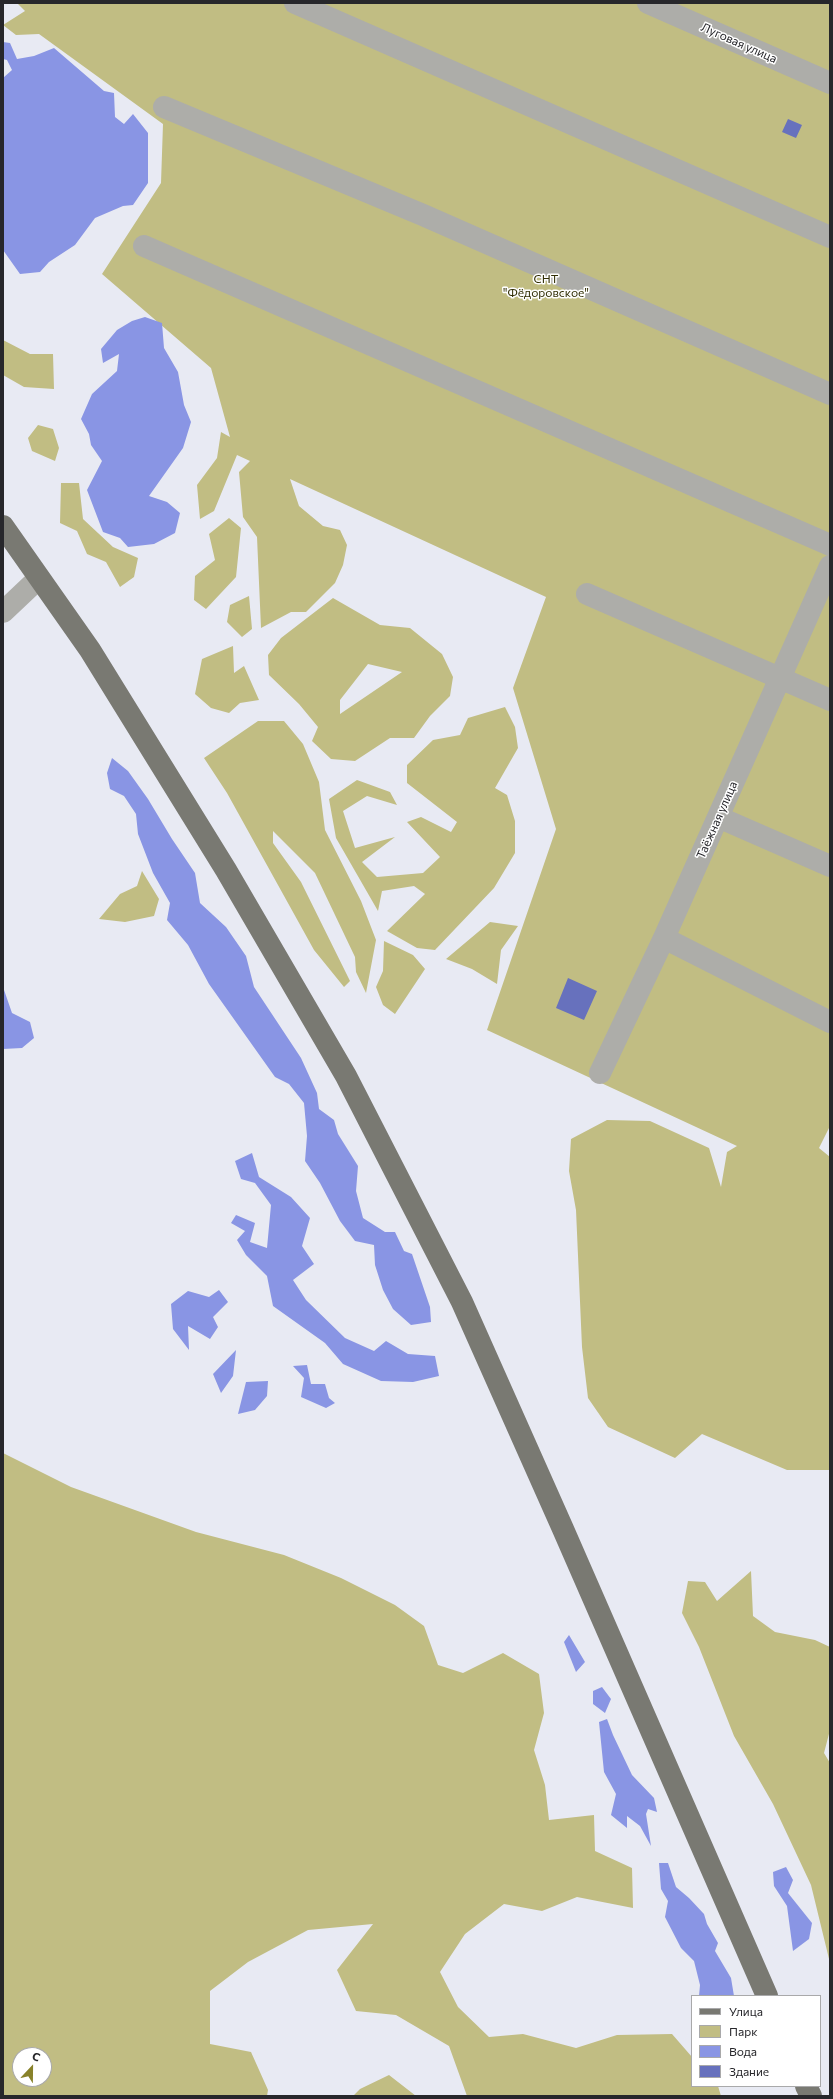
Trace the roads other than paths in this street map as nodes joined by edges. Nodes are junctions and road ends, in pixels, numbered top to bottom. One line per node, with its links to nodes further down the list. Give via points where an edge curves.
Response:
1 (295, 3): 5 (street)
2 (648, 3): 3 (street, Луговая улица)
3 (830, 83)
4 (164, 107): 7 (street, via 423,215)
5 (830, 237)
6 (144, 246): 9 (street)
7 (830, 394)
8 (3, 526): 11 (main road)
9 (830, 544)
10 (830, 566): 14 (street, Таёжная улица)
11 (40, 578): 13 (street); 21 (main road, via 90,650 222,864 350,1083 465,1309)
12 (587, 594): 14 (street)
13 (3, 612)
14 (778, 678): 15 (street); 16 (street, Таёжная улица)
15 (830, 700)
16 (718, 817): 17 (street); 18 (street, Таёжная улица)
17 (830, 866)
18 (664, 938): 19 (street); 20 (street, Таёжная улица)
19 (830, 1022)
20 (600, 1073)
21 (767, 1995)
22 (806, 2087): 23 (main road)
23 (811, 2096)

